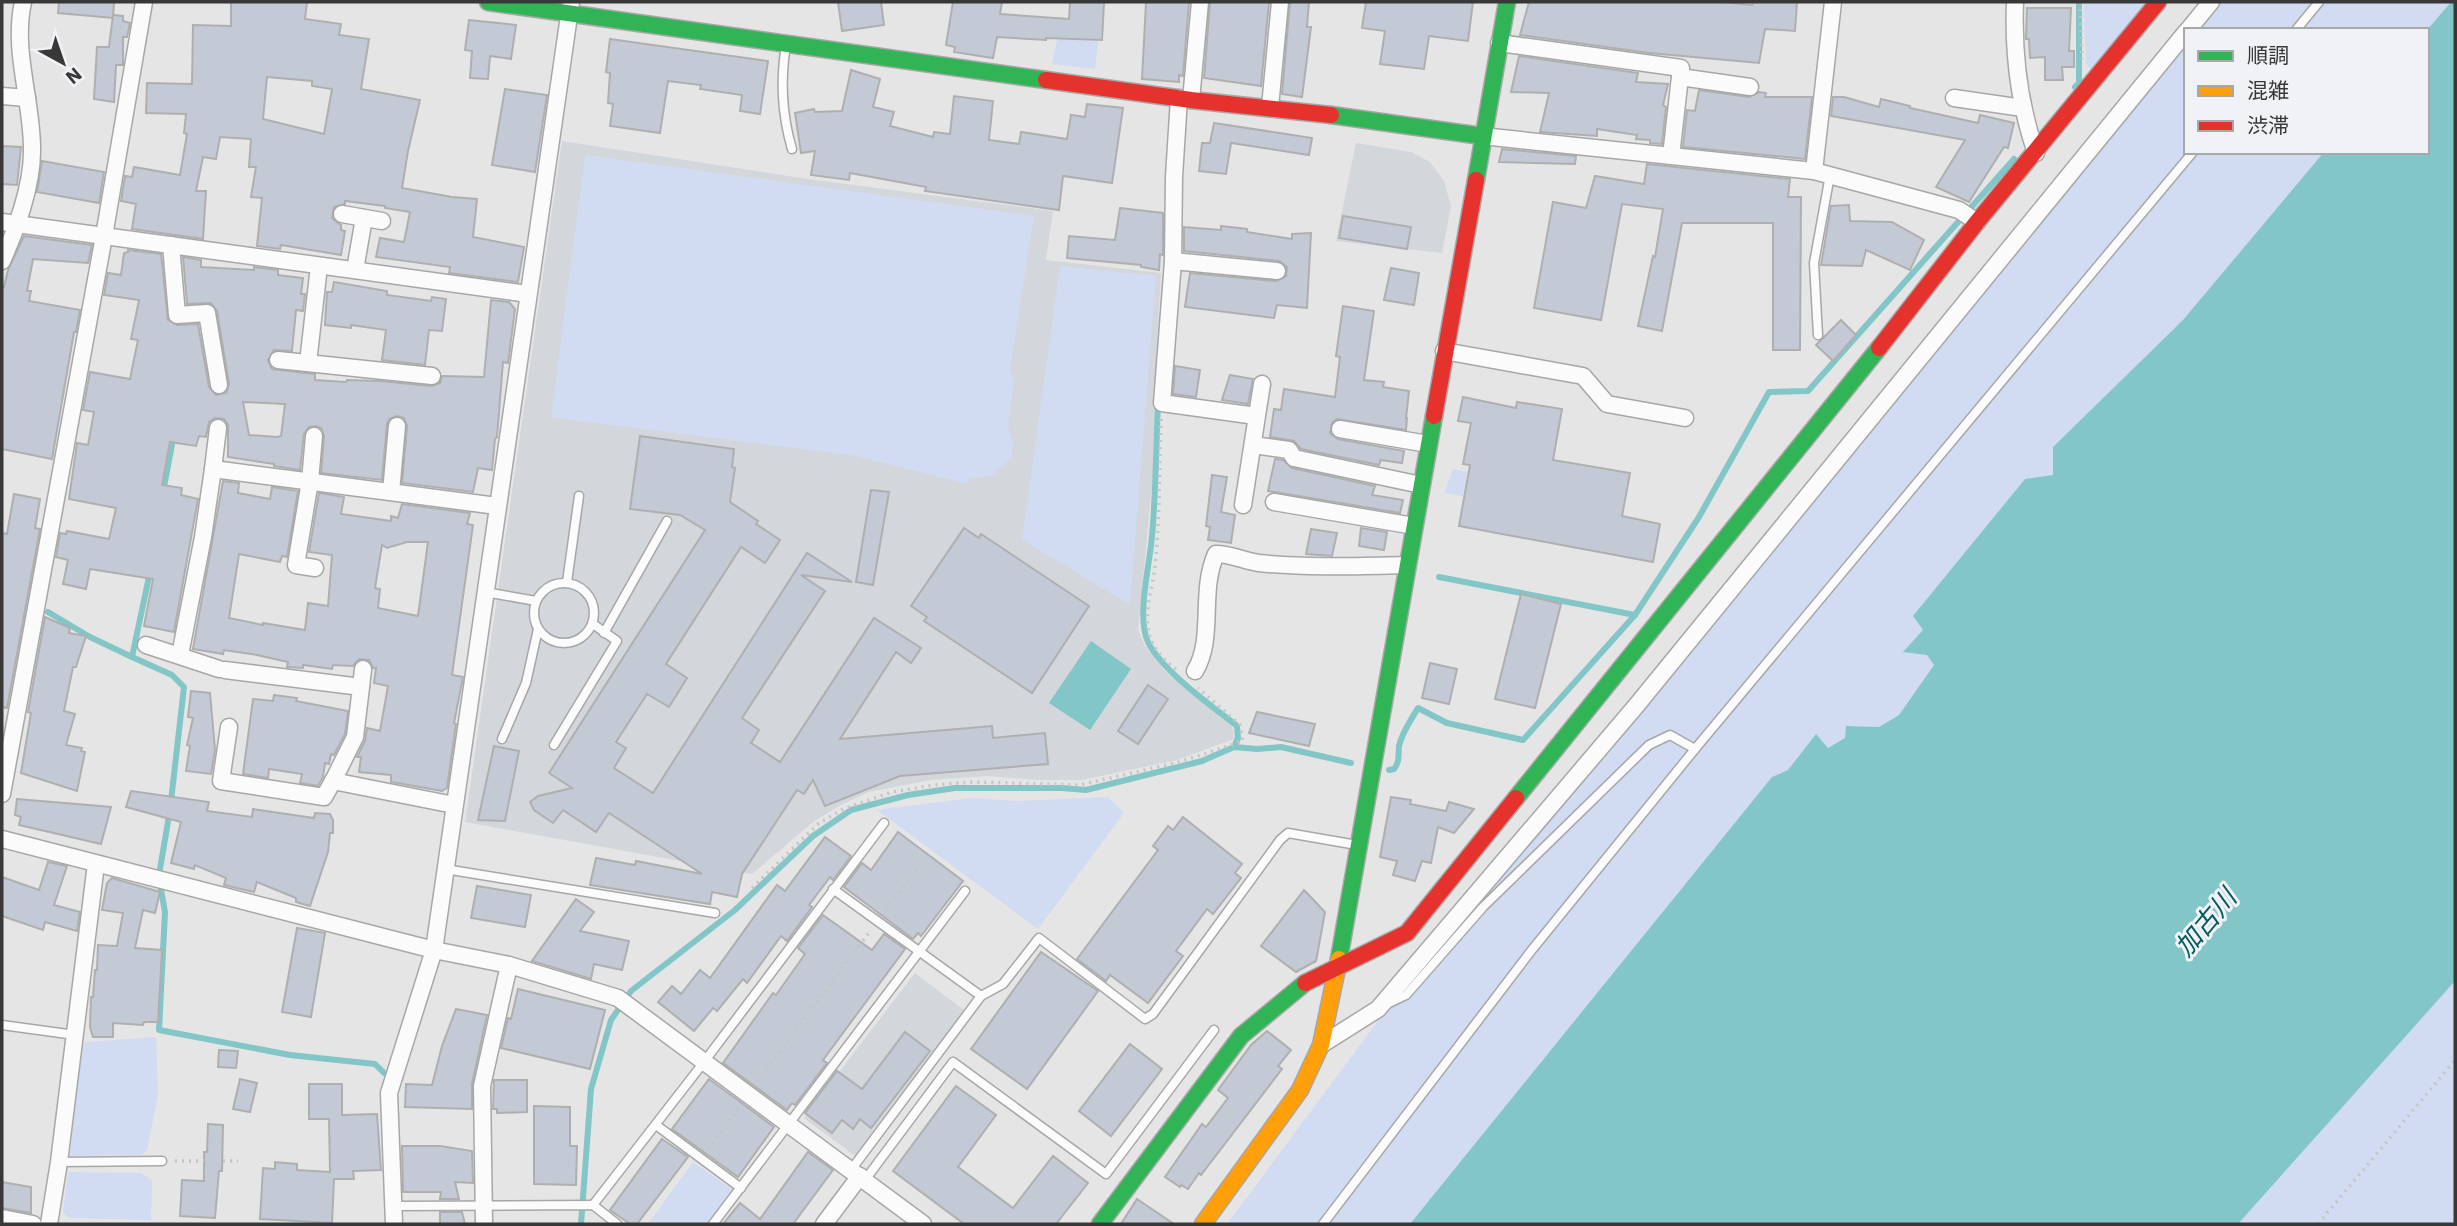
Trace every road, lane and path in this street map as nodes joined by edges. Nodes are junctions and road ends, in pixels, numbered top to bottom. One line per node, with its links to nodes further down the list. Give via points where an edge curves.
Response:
1 (23, 2): 23 (street, via 19,20)
2 (144, 2): 40 (street)
3 (488, 2): 13 (street)
4 (1200, 2): 24 (street)
5 (1280, 2): 26 (street)
6 (1507, 2): 18 (street)
7 (1833, 2): 33 (street)
8 (2015, 2): 27 (street)
9 (2080, 2): 20 (path, via 2083,67)
10 (2158, 2): 20 (street)
11 (2211, 2): 14 (street)
12 (2319, 2): 15 (lane)
13 (570, 8): 17 (street); 47 (street)
14 (2189, 28)
15 (2298, 28)
16 (2184, 35): 110 (street, via 1636,706)
17 (786, 43): 24 (street); 29 (lane, via 781,71)
18 (1499, 43): 19 (street, via 1681,68); 28 (street)
19 (1680, 77): 21 (street); 32 (street)
20 (2092, 83): 30 (street)
21 (1750, 87)
22 (2, 96): 23 (street)
23 (27, 98): 39 (street, via 32,153 29,181)
24 (1185, 99): 26 (street); 43 (street, via 1174,177)
25 (1954, 99): 27 (street)
26 (1269, 107): 28 (street)
27 (2022, 108): 30 (street)
28 (1482, 136): 32 (street); 49 (street)
29 (792, 149)
30 (2036, 153): 38 (street)
31 (2191, 154): 90 (lane)
32 (1671, 156): 33 (street)
33 (1814, 171): 34 (street)
34 (1830, 176): 38 (street, via 1959,210); 48 (lane, via 1814,263)
35 (342, 214): 36 (street)
36 (364, 218): 37 (street); 45 (street)
37 (383, 221)
38 (1977, 222): 108 (street, via 1407,933)
39 (8, 223): 40 (street); 42 (street)
40 (104, 236): 41 (street); 92 (street)
41 (172, 245): 44 (street); 54 (street, via 177,315 206,313)
42 (2, 261)
43 (1173, 261): 46 (street); 55 (street)
44 (318, 266): 45 (street); 51 (street)
45 (355, 270): 47 (street)
46 (1278, 271)
47 (528, 294): 71 (street)
48 (1818, 335)
49 (1444, 352): 57 (street, via 1583,376 1607,404); 63 (street)
50 (278, 360): 51 (street)
51 (308, 363): 52 (street)
52 (432, 376)
53 (1262, 384): 56 (street)
54 (219, 385)
55 (1162, 403): 56 (street); 85 (path, via 1148,630 1153,646)
56 (1256, 416): 62 (street)
57 (1685, 418)
58 (397, 426): 67 (street)
59 (218, 428): 64 (street)
60 (1340, 429): 63 (street)
61 (314, 436): 65 (street)
62 (1253, 444): 66 (street, via 1289,450 1294,458); 70 (street)
63 (1428, 444): 66 (street)
64 (213, 469): 65 (street); 83 (street)
65 (310, 481): 67 (street); 75 (street, via 296,565)
66 (1421, 485): 73 (street)
67 (391, 492): 71 (street)
68 (579, 496): 76 (lane)
69 (1274, 502): 73 (street)
70 (1243, 505)
71 (497, 506): 77 (street)
72 (667, 521): 81 (lane)
73 (1414, 526): 74 (street)
74 (1407, 565): 85 (street, via 1255,563 1216,554 1208,572 1210,649); 96 (street)
75 (315, 568)
76 (567, 582): 78 (lane, via 548,587); 79 (lane, via 590,597)
77 (485, 592): 78 (lane); 93 (street)
78 (536, 601): 80 (lane)
79 (593, 624): 80 (lane, via 588,633 571,643 552,641); 81 (lane)
80 (538, 629): 88 (lane, via 526,684)
81 (604, 633): 89 (lane, via 617,641)
82 (146, 645): 83 (street)
83 (180, 655): 86 (street, via 243,679)
84 (363, 668): 86 (street)
85 (1189, 676): 100 (path, via 1240,725 1243,741 1179,762 1080,785 973,782 892,792 843,809 818,824)
86 (361, 687): 91 (street, via 355,737)
87 (229, 727): 91 (street, via 221,781 324,797)
88 (502, 739)
89 (554, 744)
90 (1695, 749): 110 (lane, via 1670,735 1649,745 1483,907 1406,995); 142 (lane, via 1531,951)
91 (333, 781): 93 (street)
92 (2, 794)
93 (454, 805): 99 (street)
94 (884, 823): 101 (lane)
95 (2, 839): 98 (street)
96 (1357, 845): 108 (street); 109 (lane, via 1288,833 1153,1014 1144,1019 1040,938 1003,984)
97 (924, 859): 104 (path)
98 (96, 864): 105 (street); 113 (street)
99 (445, 869): 103 (lane); 105 (street)
100 (752, 888)
101 (833, 889): 104 (lane); 116 (lane)
102 (965, 891): 106 (lane)
103 (715, 913)
104 (878, 921): 106 (lane); 117 (path)
105 (434, 950): 107 (street); 130 (street, via 389,1093)
106 (919, 951): 109 (lane); 118 (lane)
107 (509, 965): 116 (street, via 622,1001); 128 (street, via 482,1086)
108 (1337, 968): 114 (street); 140 (street, via 1307,981 1241,1036)
109 (981, 996): 126 (lane)
110 (1378, 1009): 114 (street)
111 (2, 1025): 113 (lane)
112 (1214, 1030): 126 (lane, via 1106,1174 953,1062)
113 (75, 1035): 125 (street)
114 (1321, 1045): 141 (street, via 1300,1090)
115 (2455, 1060): 143 (path)
116 (704, 1062): 117 (street); 119 (lane)
117 (749, 1094): 118 (street); 120 (path)
118 (789, 1124): 126 (street); 127 (lane)
119 (656, 1125): 120 (lane); 129 (lane)
120 (701, 1158): 127 (lane)
121 (162, 1161): 122 (path); 125 (lane)
122 (204, 1161)
123 (223, 1161): 124 (path)
124 (238, 1161)
125 (59, 1162): 133 (street)
126 (859, 1175): 138 (street); 139 (street)
127 (741, 1188): 137 (lane)
128 (484, 1205): 129 (lane); 130 (lane); 135 (street)
129 (586, 1205): 136 (lane)
130 (394, 1206): 134 (street)
131 (2, 1218): 132 (street)
132 (33, 1224)
133 (49, 1224)
134 (394, 1224)
135 (484, 1224)
136 (617, 1224)
137 (713, 1224)
138 (824, 1224)
139 (923, 1224)
140 (1100, 1224)
141 (1203, 1224)
142 (1323, 1224)
143 (2318, 1224)

